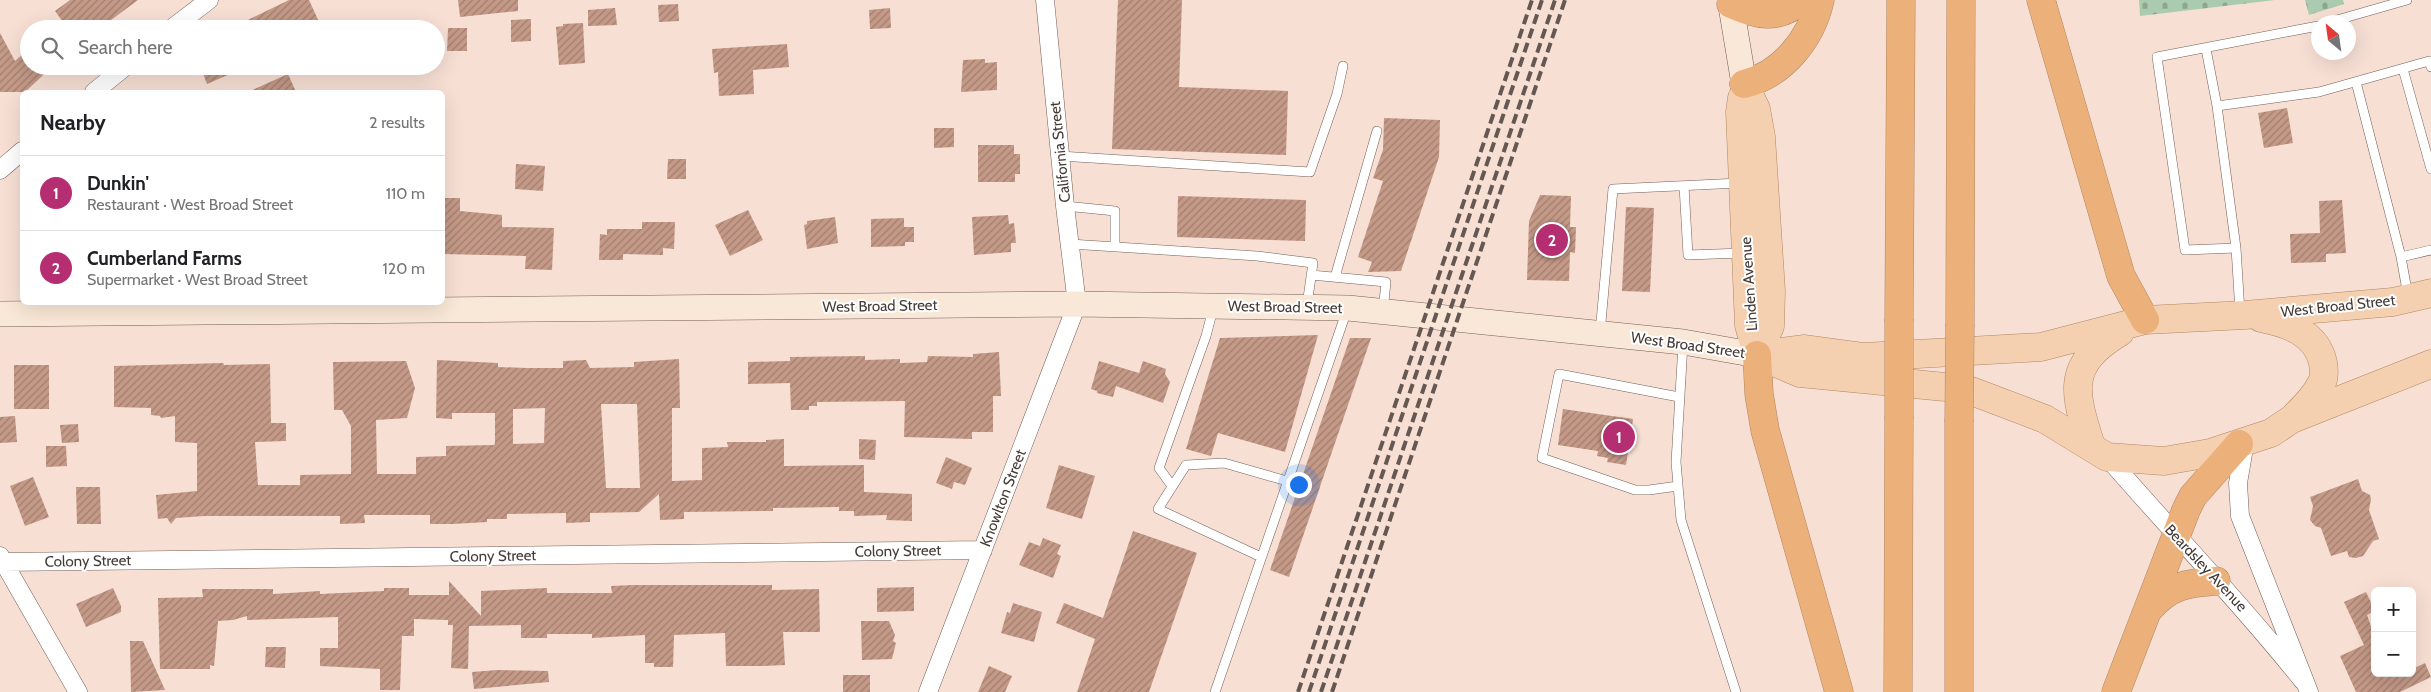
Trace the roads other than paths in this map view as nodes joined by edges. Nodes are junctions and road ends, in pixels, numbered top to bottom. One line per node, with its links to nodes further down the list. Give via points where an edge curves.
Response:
1 (209, 0): 11 (street)
2 (1045, 0): 24 (street, California Street)
3 (1801, 0): 9 (highway, via 1780,13 1766,16)
4 (1820, 0): 19 (highway, via 1812,26 1795,50 1771,74)
5 (1902, 0): 70 (highway, bridge)
6 (1961, 0): 71 (highway, bridge)
7 (2041, 0): 46 (highway, via 2121,276)
8 (2407, 0): 10 (lane)
9 (1730, 2): 19 (main road, Linden Avenue)
10 (2354, 15)
11 (183, 20)
12 (2311, 27): 13 (lane)
13 (2206, 49): 21 (lane); 32 (lane, via 2158,57 2185,250)
14 (2430, 64): 16 (lane)
15 (1343, 66): 24 (lane, via 1337,94 1310,172)
16 (2403, 69): 18 (lane); 25 (lane)
17 (115, 75): 20 (street)
18 (2356, 82): 21 (lane, via 2319,92); 35 (lane)
19 (1744, 84): 27 (main road, Linden Avenue, via 1740,112); 49 (main road, Linden Avenue, via 1756,109 1761,137 1772,291 1770,326)
20 (96, 90)
21 (2217, 106): 32 (lane)
22 (1378, 131): 37 (lane)
23 (20, 153): 26 (street)
24 (1060, 156): 29 (street, California Street)
25 (2431, 169)
26 (0, 170)
27 (1743, 183): 28 (lane); 34 (main road, Linden Avenue)
28 (1684, 186): 34 (lane, via 1688,255); 47 (lane, via 1613,189)
29 (1065, 206): 30 (street, California Street); 31 (lane, via 1115,211)
30 (1070, 244): 31 (lane); 39 (street, California Street)
31 (1116, 247): 36 (lane, via 1313,263)
32 (2236, 248): 45 (lane)
33 (2431, 250): 35 (lane)
34 (1746, 253): 49 (main road, Linden Avenue, via 1749,324)
35 (2401, 257): 38 (lane)
36 (1311, 275): 37 (lane); 41 (lane)
37 (1335, 277): 43 (lane, via 1386,282)
38 (2420, 295): 45 (main road, West Broad Street, via 2393,302)
39 (1077, 304): 40 (main road, West Broad Street); 44 (main road, West Broad Street); 59 (street, Knowlton Street)
40 (1214, 306): 41 (main road, West Broad Street); 56 (lane, via 1159,468)
41 (1306, 307): 42 (main road, West Broad Street)
42 (1348, 308): 43 (main road, West Broad Street); 55 (lane)
43 (1383, 312): 47 (main road, West Broad Street)
44 (0, 314)
45 (2242, 315): 46 (main road, West Broad Street); 52 (main road, West Broad Street, via 2292,326 2310,339 2320,354 2325,372 2322,382 2311,400)
46 (2141, 322): 49 (main road, West Broad Street, via 2041,347 1864,357 1805,349); 54 (main road, West Broad Street, via 2100,344 2085,359 2076,394)
47 (1600, 333): 48 (main road, West Broad Street)
48 (1683, 342): 49 (main road, West Broad Street); 51 (lane)
49 (1757, 356): 54 (main road, West Broad Street, via 1800,374 1966,389 2045,419); 69 (highway, via 1765,430)
50 (2431, 364): 52 (main road, West Broad Street)
51 (1679, 397): 57 (lane); 57 (lane, via 1559,374 1542,458 1635,490)
52 (2292, 419): 53 (main road, West Broad Street, via 2271,432)
53 (2242, 443): 54 (main road, West Broad Street, via 2210,453 2164,461); 58 (highway, via 2193,496); 64 (street, Beardsley Avenue, via 2238,483 2240,516)
54 (2099, 451): 58 (street, Beardsley Avenue)
55 (1287, 481): 56 (lane, via 1224,463 1186,465); 60 (lane)
56 (1172, 486): 60 (lane, via 1158,509)
57 (1678, 486): 68 (lane, via 1681,520)
58 (2177, 537): 62 (street, Beardsley Avenue); 63 (highway)
59 (983, 550): 61 (street, Colony Street); 66 (street, Knowlton Street)
60 (1261, 557): 67 (lane)
61 (1, 559): 65 (street)
62 (2216, 581): 63 (highway, via 2195,582 2170,590); 64 (street, Beardsley Avenue, via 2254,620)
63 (2148, 611): 72 (highway)
64 (2306, 686)
65 (78, 692)
66 (928, 692)
67 (1215, 692)
68 (1736, 692)
69 (1839, 692)
70 (1898, 692)
71 (1958, 692)
72 (2116, 692)

